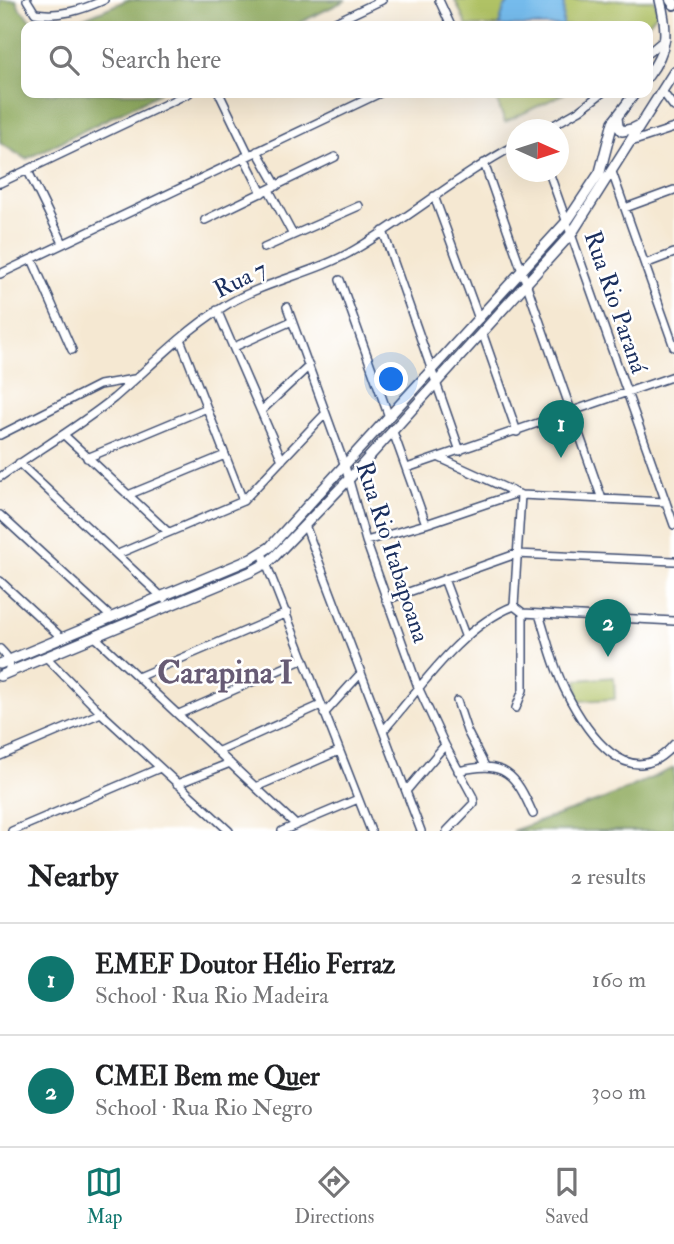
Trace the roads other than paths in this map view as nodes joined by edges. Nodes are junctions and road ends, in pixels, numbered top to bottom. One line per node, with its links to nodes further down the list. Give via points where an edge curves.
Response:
1 (27, 0): 2 (street, via 35,13 51,15)
2 (104, 0)
3 (382, 0): 8 (street)
4 (439, 0): 9 (street)
5 (660, 0): 10 (street)
6 (671, 0): 7 (main road)
7 (674, 4)
8 (338, 21)
9 (449, 21)
10 (666, 38): 11 (street); 12 (street)
11 (653, 49)
12 (653, 68)
13 (674, 72): 14 (street)
14 (662, 91): 20 (street); 23 (street)
15 (179, 98): 31 (street)
16 (221, 98): 28 (street)
17 (369, 98): 26 (street)
18 (596, 98): 22 (street)
19 (631, 98): 21 (street)
20 (674, 107)
21 (617, 115): 23 (street, via 622,131); 42 (street, via 600,172)
22 (564, 119)
23 (642, 124): 25 (street)
24 (674, 128): 25 (street)
25 (631, 142): 32 (street)
26 (257, 151): 28 (street); 35 (street)
27 (506, 151): 30 (street, Rua 7)
28 (247, 156): 37 (street); 46 (street)
29 (335, 157): 35 (street)
30 (484, 163): 38 (street, Rua 7); 51 (street)
31 (28, 171): 34 (street); 46 (street)
32 (612, 172): 40 (street); 44 (street)
33 (553, 182): 42 (street, Rua Rio Paraná)
34 (0, 183)
35 (277, 186): 37 (street)
36 (674, 191): 40 (street)
37 (266, 192): 41 (street); 45 (street)
38 (434, 197): 43 (street, Rua 7); 58 (street)
39 (359, 206): 45 (street)
40 (625, 208): 50 (street)
41 (205, 220)
42 (568, 220): 44 (street, Rua Rio Paraná); 51 (street)
43 (383, 231): 56 (street, Rua 7, via 338,258 253,290); 67 (street)
44 (572, 233): 54 (street); 71 (street, Rua Rio Paraná)
45 (293, 235): 47 (street)
46 (63, 243): 49 (street)
47 (264, 248)
48 (674, 253): 50 (street)
49 (32, 259): 52 (street); 65 (street)
50 (645, 264): 59 (street)
51 (523, 272): 54 (street); 58 (street)
52 (0, 274)
53 (340, 280): 76 (street)
54 (527, 283): 61 (street); 74 (street)
55 (287, 307): 60 (street, Rua Rio Itabapoana)
56 (217, 310): 62 (street, Rua 7); 63 (street)
57 (674, 315): 59 (street)
58 (479, 319): 67 (street)
59 (664, 319): 64 (street)
60 (292, 321): 63 (street); 66 (street, Rua Rio Itabapoana)
61 (482, 332): 70 (street); 78 (street)
62 (180, 339): 69 (street, Rua 7); 72 (street)
63 (234, 346): 73 (street)
64 (674, 347)
65 (72, 350)
66 (309, 366): 73 (street); 75 (street, Rua Rio Itabapoana)
67 (433, 370): 70 (street); 76 (street)
68 (674, 376): 71 (street)
69 (136, 379): 79 (street, via 99,385); 80 (street, Rua 7)
70 (437, 381): 77 (street); 81 (street)
71 (627, 392): 74 (street); 95 (street, Rua Rio Paraná)
72 (206, 408): 82 (street); 83 (street)
73 (261, 411): 85 (street)
74 (572, 411): 78 (street); 93 (street)
75 (325, 414): 85 (street); 87 (street, Rua Rio Itabapoana)
76 (389, 417): 87 (street)
77 (392, 429): 88 (street); 90 (street)
78 (516, 432): 81 (street)
79 (0, 435)
80 (64, 435): 83 (street); 86 (street, Rua 7)
81 (460, 451): 84 (street)
82 (225, 454): 91 (street); 94 (street)
83 (87, 458): 91 (street)
84 (440, 458): 88 (street); 92 (street)
85 (282, 460): 94 (street)
86 (19, 463): 89 (street, Rua 7); 103 (street)
87 (345, 466): 90 (street, Rua Rio Itabapoana); 102 (street)
88 (407, 468): 97 (street)
89 (0, 477)
90 (349, 479): 98 (street); 101 (street, Rua Rio Itabapoana)
91 (128, 495): 100 (street)
92 (518, 495): 93 (street); 97 (street); 104 (street)
93 (602, 499): 95 (street)
94 (243, 501): 100 (street)
95 (666, 502): 99 (street, Rua Rio Paraná)
96 (0, 515): 116 (street)
97 (426, 524): 101 (street)
98 (305, 525): 106 (street); 126 (street)
99 (674, 526)
100 (168, 532): 103 (street)
101 (366, 541): 110 (street, Rua Rio Itabapoana)
102 (262, 553): 106 (street); 109 (street)
103 (118, 554): 109 (street)
104 (516, 554): 105 (street); 107 (street); 112 (street)
105 (674, 561)
106 (267, 563): 111 (street); 113 (street)
107 (444, 579): 110 (street); 119 (street)
108 (0, 581): 120 (street)
109 (161, 596): 111 (street); 116 (street)
110 (386, 600): 129 (street, Rua Rio Itabapoana)
111 (169, 604): 118 (street)
112 (514, 606): 114 (street); 119 (street, via 494,615)
113 (287, 613): 123 (street); 128 (street)
114 (523, 613): 115 (street); 132 (street, via 523,690)
115 (539, 614): 117 (street); 137 (street, via 565,690 609,753 623,761 646,763 657,760)
116 (111, 618): 120 (street)
117 (674, 621)
118 (95, 637): 122 (street); 128 (street)
119 (466, 638): 129 (street)
120 (63, 639): 124 (street)
121 (0, 649): 124 (street)
122 (46, 657): 127 (street); 133 (street)
123 (304, 659): 131 (street); 135 (street)
124 (10, 660): 125 (street); 127 (street)
125 (0, 664)
126 (360, 673): 134 (street); 136 (street)
127 (3, 675)
128 (138, 677): 135 (street)
129 (418, 688): 136 (street); 138 (street, Rua Rio Itabapoana)
130 (457, 701): 143 (street)
131 (321, 705): 134 (street); 139 (street)
132 (516, 708)
133 (101, 713): 141 (street); 144 (street)
134 (324, 714): 140 (street)
135 (179, 715): 139 (street)
136 (383, 731): 148 (street)
137 (674, 744)
138 (445, 745): 145 (street, Rua Rio Itabapoana); 148 (street)
139 (219, 751): 142 (street)
140 (339, 751): 147 (street); 149 (street)
141 (0, 756)
142 (230, 763): 146 (street); 147 (street)
143 (485, 766): 145 (street); 150 (street, via 509,774)
144 (160, 768): 146 (street); 152 (street)
145 (458, 771): 157 (street, Rua Rio Itabapoana, via 474,803)
146 (177, 784): 153 (street)
147 (256, 787): 151 (street)
148 (407, 790): 156 (street)
149 (358, 799): 151 (street); 155 (street)
150 (533, 814)
151 (296, 825): 154 (street)
152 (12, 831)
153 (229, 831)
154 (282, 831)
155 (371, 831)
156 (421, 831)
157 (447, 831)

